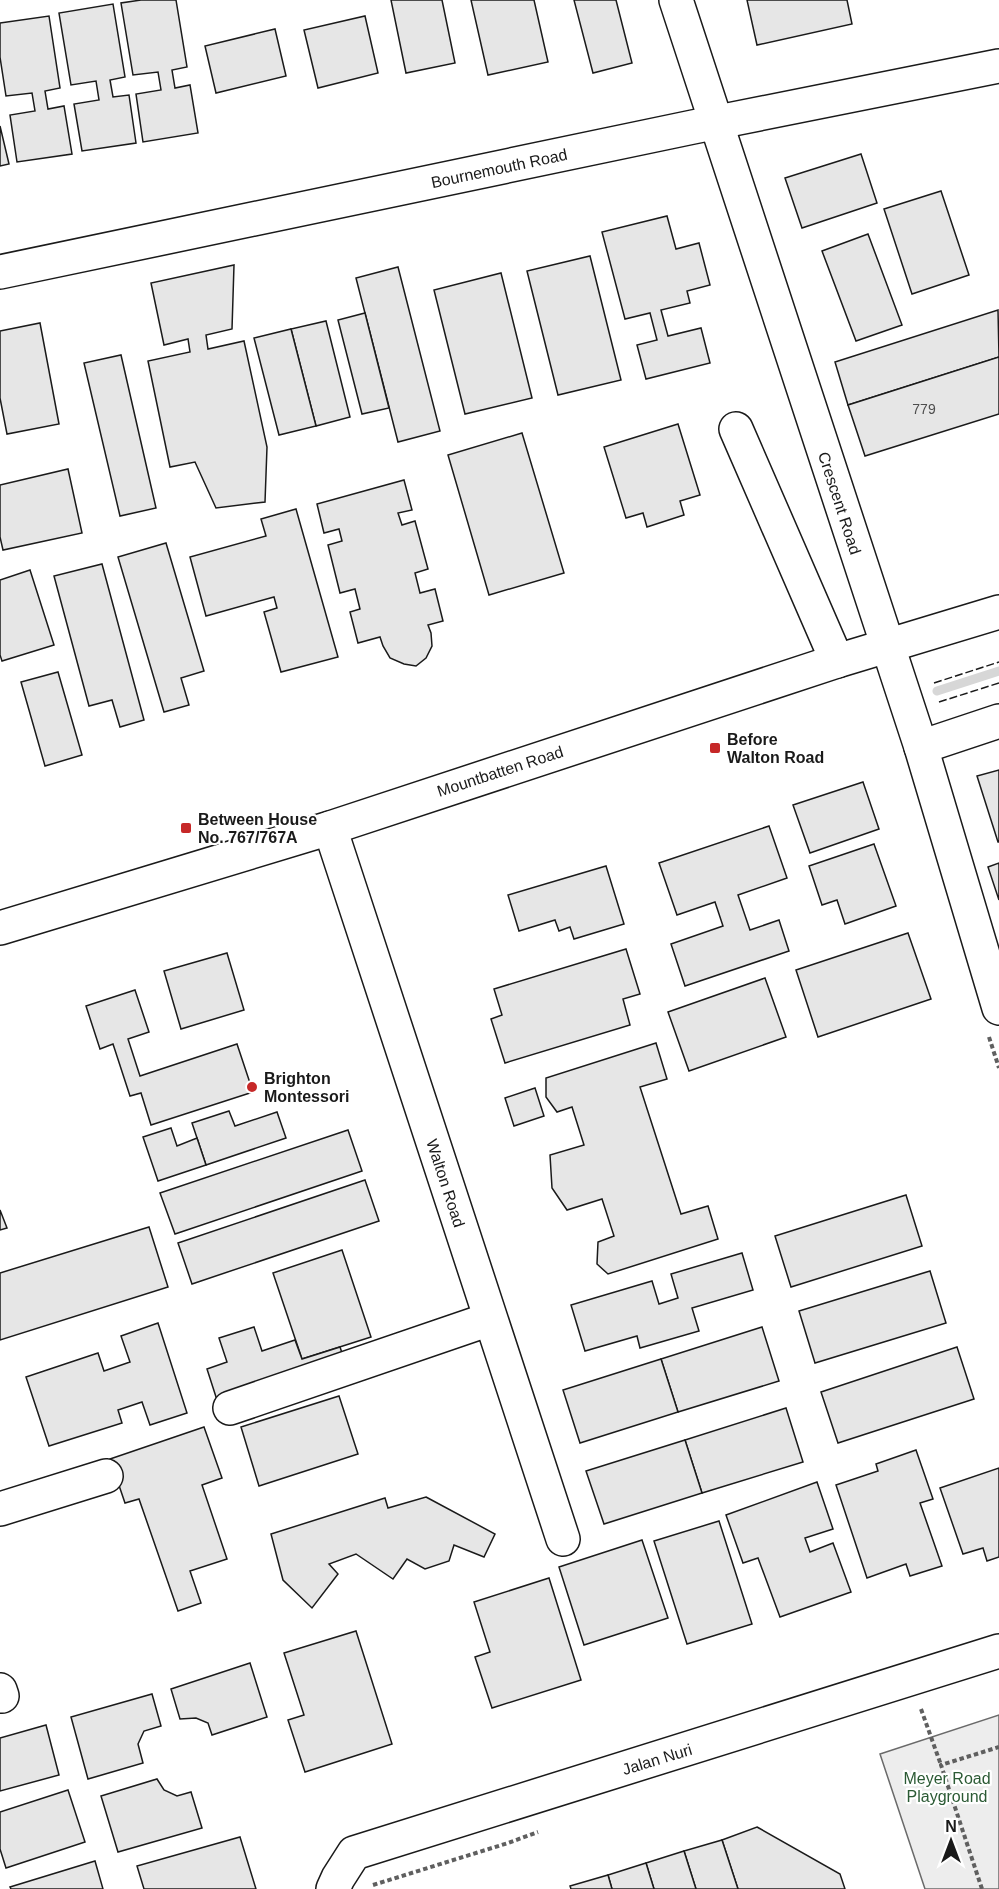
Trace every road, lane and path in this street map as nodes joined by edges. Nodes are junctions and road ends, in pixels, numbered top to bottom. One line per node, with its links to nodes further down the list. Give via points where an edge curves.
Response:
1 (676, 0): 3 (street, Crescent Road)
2 (999, 66): 3 (street, Bournemouth Road)
3 (716, 123): 4 (street, Bournemouth Road); 7 (street, Crescent Road)
4 (0, 272)
5 (736, 429): 8 (street)
6 (999, 612): 7 (street, Mountbatten Road)
7 (887, 646): 8 (street, Mountbatten Road); 10 (street, Crescent Road)
8 (837, 662): 11 (street, Mountbatten Road)
9 (999, 721): 10 (street)
10 (921, 747): 13 (street, Crescent Road)
11 (330, 828): 12 (street, Mountbatten Road); 14 (street, Walton Road)
12 (0, 928)
13 (999, 1008)
14 (490, 1319): 15 (street); 18 (street, Walton Road)
15 (230, 1408)
16 (106, 1476): 17 (street)
17 (0, 1509)
18 (563, 1539)
19 (999, 1651): 20 (street, Jalan Nuri)
20 (911, 1680): 22 (path); 23 (street, Jalan Nuri, via 354,1853)
21 (999, 1747): 22 (path)
22 (941, 1765): 24 (path)
23 (333, 1889)
24 (982, 1889)

